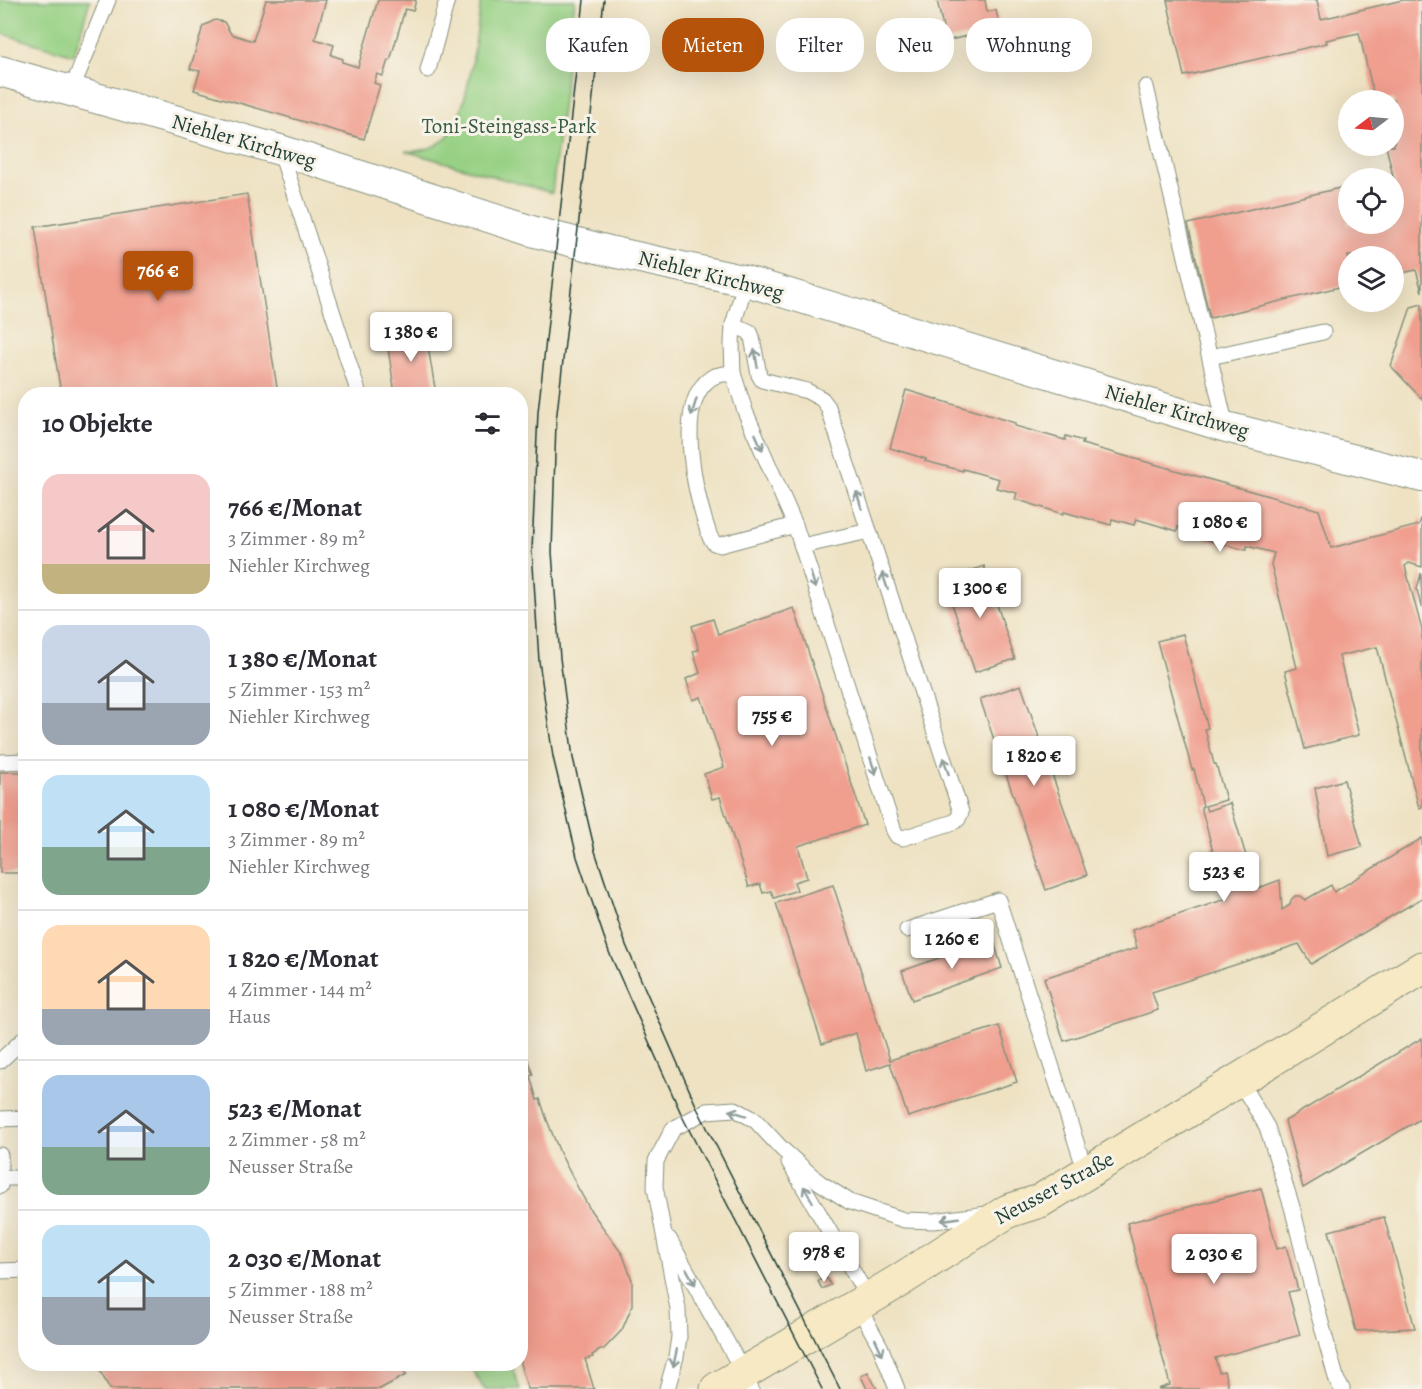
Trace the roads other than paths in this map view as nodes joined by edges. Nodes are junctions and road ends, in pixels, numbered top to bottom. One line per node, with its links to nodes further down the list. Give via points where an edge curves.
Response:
1 (108, 0): 6 (lane)
2 (447, 0): 3 (lane)
3 (428, 70)
4 (0, 71): 6 (street, Niehler Kirchweg)
5 (1146, 87): 11 (lane)
6 (71, 91): 7 (street, Niehler Kirchweg)
7 (280, 150): 8 (street, Niehler Kirchweg, via 535,232); 13 (lane)
8 (746, 281): 9 (lane); 14 (street, Niehler Kirchweg)
9 (733, 325): 12 (lane); 17 (lane, one-way to 9, via 828,407 807,391 762,380 750,332)
10 (1323, 332): 11 (lane)
11 (1210, 357): 14 (lane)
12 (733, 373): 16 (lane, one-way to 16, via 745,411); 16 (lane, one-way to 16, via 712,376 706,382 691,417 693,471 710,537 720,545)
13 (357, 387)
14 (1226, 427): 15 (street, Niehler Kirchweg)
15 (1422, 477)
16 (795, 525): 18 (lane)
17 (869, 531): 18 (lane); 18 (lane, one-way to 17, via 894,831 903,838 954,822 961,812)
18 (802, 546)
19 (18, 761): 20 (lane)
20 (0, 762)
21 (907, 930): 30 (lane, via 998,900)
22 (1422, 968): 25 (main road, Neusser Straße)
23 (18, 1044): 24 (lane)
24 (0, 1061)
25 (1239, 1080): 30 (main road, Neusser Straße); 42 (lane, via 1267,1127)
26 (18, 1118): 27 (lane)
27 (0, 1119)
28 (782, 1149): 34 (lane, one-way to 28, via 934,1221 904,1220 850,1202 819,1182); 35 (lane, one-way to 35, via 755,1120 735,1109 706,1111 673,1129 656,1161 655,1187); 38 (lane, one-way to 28)
29 (0, 1155): 31 (lane)
30 (1086, 1173): 34 (main road, Neusser Straße, via 1040,1201)
31 (1, 1178): 32 (lane); 33 (lane)
32 (18, 1178)
33 (0, 1186)
34 (1008, 1211): 38 (main road, Neusser Straße)
35 (662, 1226): 39 (lane, one-way to 39); 40 (lane, one-way to 40, via 678,1310 679,1337)
36 (18, 1270): 37 (lane)
37 (0, 1271)
38 (864, 1302): 39 (main road, Neusser Straße); 41 (lane, one-way to 41)
39 (737, 1384)
40 (667, 1389)
41 (897, 1389)
42 (1342, 1389)

